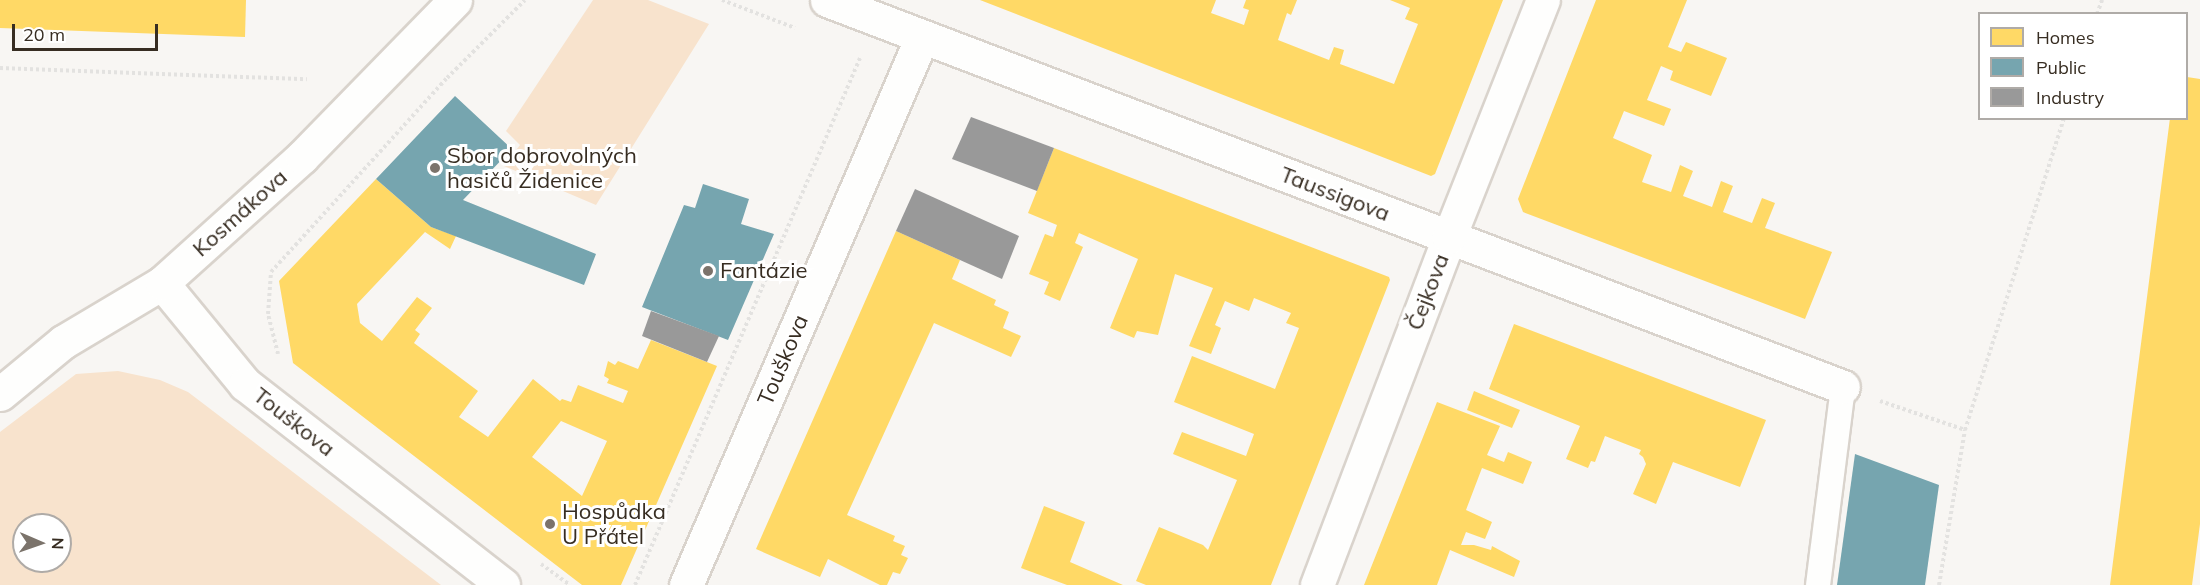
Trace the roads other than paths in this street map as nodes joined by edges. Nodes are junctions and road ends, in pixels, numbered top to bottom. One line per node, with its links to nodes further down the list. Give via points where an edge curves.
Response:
1 (455, 0): 6 (street, Kosmákova, via 302,157)
2 (827, 0): 4 (street, Taussigova)
3 (1543, 0): 5 (street, Čejkova)
4 (922, 37): 5 (street, Taussigova); 10 (street, Touškova)
5 (1449, 237): 7 (street, Taussigova); 11 (street, Čejkova)
6 (162, 283): 8 (street, Kosmákova, via 63,342); 9 (street, Touškova, via 245,384)
7 (1843, 387): 12 (lane)
8 (0, 394)
9 (504, 585)
10 (686, 585)
11 (1317, 585)
12 (1818, 585)

